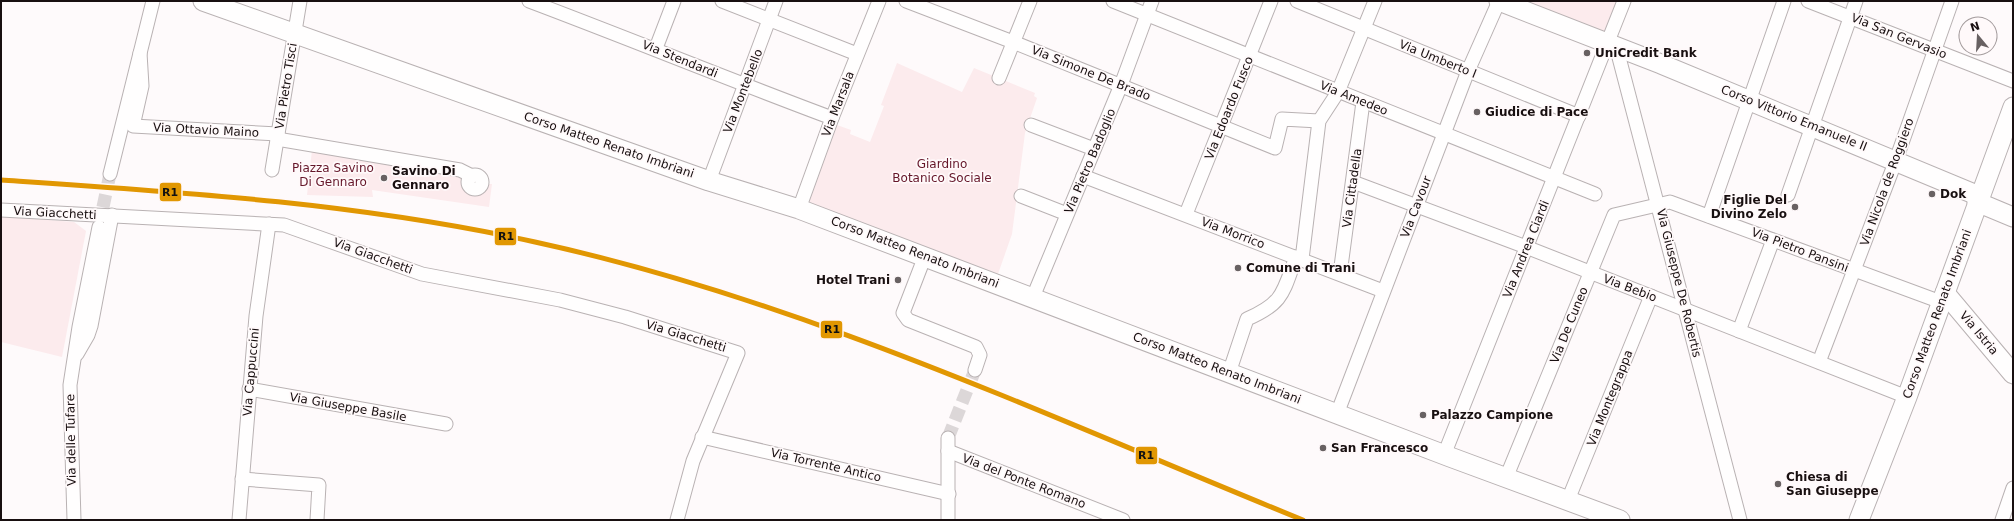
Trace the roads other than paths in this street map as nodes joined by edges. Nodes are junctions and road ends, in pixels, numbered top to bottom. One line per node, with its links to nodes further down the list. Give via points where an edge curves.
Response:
1 (154, 1): 32 (street)
2 (203, 1): 27 (street, Corso Matteo Renato Imbriani)
3 (300, 1): 27 (street, Via Pietro Tisci)
4 (528, 1): 22 (street, Via Stendardi)
5 (674, 1): 30 (street)
6 (722, 1): 25 (street)
7 (776, 1): 25 (street, Via Montebello)
8 (879, 1): 33 (street, Via Marsala)
9 (906, 1): 28 (street, Via Simone De Brado)
10 (1030, 1): 28 (street)
11 (1114, 1): 23 (street, Via Amedeo)
12 (1152, 1): 23 (street, Via Pietro Badoglio)
13 (1271, 1): 34 (street, Via Edoardo Fusco)
14 (1297, 1): 26 (street, Via Umberto I)
15 (1375, 1): 26 (street)
16 (1499, 1): 29 (street, Corso Vittorio Emanuele II); 35 (street, Via Cavour)
17 (1624, 1): 29 (street, Via Andrea Ciardi)
18 (1784, 1): 41 (street)
19 (1808, 1): 24 (street, Via San Gervasio)
20 (1856, 1): 24 (street)
21 (1952, 1): 31 (street, Via Nicola de Roggiero)
22 (560, 6): 30 (street, Via Stendardi)
23 (1147, 15): 34 (street, Via Amedeo); 38 (street, Via Pietro Badoglio)
24 (1851, 17): 31 (street, Via San Gervasio); 49 (street)
25 (769, 19): 33 (street); 39 (street, Via Montebello)
26 (1364, 29): 35 (street, Via Umberto I); 40 (street)
27 (295, 34): 51 (street, Via Pietro Tisci); 59 (street, Corso Matteo Renato Imbriani)
28 (1014, 42): 36 (street); 38 (street, Via Simone De Brado)
29 (1612, 44): 41 (street, Corso Vittorio Emanuele II); 44 (street, Via Andrea Ciardi); 66 (street, Via Giuseppe De Robertis)
30 (656, 48): 39 (street, Via Stendardi)
31 (1934, 50): 37 (street, Via San Gervasio); 53 (street, Via Nicola de Roggiero)
32 (140, 52): 51 (street, Via Ottavio Maino, via 142,86 133,126); 55 (street)
33 (857, 54): 45 (street, Via Marsala)
34 (1250, 55): 40 (street, Via Amedeo); 48 (street, Via Edoardo Fusco)
35 (1468, 71): 44 (street, Via Umberto I); 50 (street, Via Cavour)
36 (1000, 78)
37 (2013, 81)
38 (1121, 85): 48 (street, Via Simone De Brado); 52 (street, Via Pietro Badoglio)
39 (745, 86): 45 (street, Via Stendardi); 59 (street, Via Montebello)
40 (1338, 92): 42 (street, Via Amedeo); 46 (street)
41 (1749, 100): 49 (street, Corso Vittorio Emanuele II); 72 (street)
42 (1363, 102): 50 (street, Via Amedeo); 60 (street, Via Cittadella)
43 (2013, 107): 64 (street, Corso Matteo Renato Imbriani)
44 (1579, 116): 58 (street, Via Andrea Ciardi)
45 (832, 118): 67 (street, Via Marsala)
46 (1319, 121): 48 (street, Via Simone De Brado, via 1282,119 1275,148); 79 (street)
47 (1031, 125): 52 (street)
48 (1221, 126): 70 (street, Via Edoardo Fusco)
49 (1814, 126): 53 (street, Corso Vittorio Emanuele II); 62 (street)
50 (1444, 134): 58 (street, Via Amedeo); 65 (street, Via Cavour)
51 (278, 137): 54 (street, Via Pietro Tisci); 56 (street, Via Ottavio Maino, via 460,170)
52 (1094, 149): 57 (street, Via Pietro Badoglio)
53 (1896, 160): 64 (street, Corso Vittorio Emanuele II); 80 (street, Via Nicola de Roggiero)
54 (272, 170)
55 (110, 174)
56 (472, 176)
57 (1083, 176): 69 (street, Via Pietro Badoglio); 70 (street, Via Morrico)
58 (1554, 178): 61 (street, Via Amedeo); 77 (street, Via Andrea Ciardi)
59 (708, 181): 67 (street, Corso Matteo Renato Imbriani)
60 (1353, 182): 65 (street, Via Bebio); 82 (street, Via Cittadella)
61 (1595, 194)
62 (1788, 195)
63 (1021, 196): 69 (street)
64 (1978, 199): 73 (street, Corso Vittorio Emanuele II); 86 (street, Corso Matteo Renato Imbriani)
65 (1417, 205): 77 (street, Via Bebio); 83 (street, Via Cavour)
66 (1659, 205): 72 (street, Via Pietro Pansini, via 1670,202); 81 (street, Via De Cuneo, via 1614,215); 87 (street, Via Giuseppe De Robertis)
67 (799, 208): 78 (street, Corso Matteo Renato Imbriani)
68 (1, 210): 71 (street, Via Giacchetti)
69 (1067, 214): 85 (street, Via Pietro Badoglio)
70 (1186, 214): 79 (street, Via Morrico)
71 (112, 215): 74 (street, Via Giacchetti); 89 (street, Via delle Tufare, via 91,326)
72 (1709, 216): 76 (street, Via Pietro Pansini)
73 (2013, 217)
74 (269, 224): 94 (street, Via Cappuccini); 98 (street, Via Giacchetti, via 292,227 422,274 560,300 738,352)
75 (99, 227): 89 (street, Via delle Tufare)
76 (1773, 240): 80 (street, Via Pietro Pansini); 88 (street)
77 (1526, 247): 81 (street, Via Bebio); 99 (street, Via Andrea Ciardi)
78 (925, 256): 85 (street, Corso Matteo Renato Imbriani); 91 (street, via 905,308 905,317 976,347 980,355)
79 (1299, 258): 82 (street, Via Morrico); 93 (street, via 1281,295 1267,310 1247,319)
80 (1855, 271): 86 (street, Via Pietro Pansini); 90 (street, Via Nicola de Roggiero)
81 (1590, 272): 84 (street, Via Bebio); 100 (street, Via De Cuneo)
82 (1340, 274): 83 (street, Via Morrico)
83 (1383, 291): 96 (street, Via Cavour)
84 (1651, 296): 87 (street, Via Bebio); 104 (street, Via Montegrappa)
85 (1033, 297): 93 (street, Corso Matteo Renato Imbriani)
86 (1943, 297): 92 (street, Via Istria); 95 (street, Corso Matteo Renato Imbriani)
87 (1684, 309): 88 (street, Via Bebio); 113 (street, Via Giuseppe De Robertis)
88 (1739, 332): 90 (street, Via Bebio)
89 (73, 361): 106 (street, Via delle Tufare, via 69,406)
90 (1819, 362): 95 (street, Via Bebio)
91 (975, 370)
92 (2012, 372)
93 (1228, 373): 96 (street, Corso Matteo Renato Imbriani)
94 (249, 389): 97 (street, Via Giuseppe Basile); 101 (street, Via Cappuccini)
95 (1907, 397): 114 (street, Corso Matteo Renato Imbriani)
96 (1337, 414): 99 (street, Corso Matteo Renato Imbriani)
97 (446, 424)
98 (702, 437): 103 (street, Via Torrente Antico); 109 (street)
99 (1444, 455): 100 (street, Corso Matteo Renato Imbriani)
100 (1506, 478): 104 (street, Corso Matteo Renato Imbriani)
101 (242, 479): 107 (street, Via Cappuccini); 108 (street, via 319,485)
102 (2013, 488): 115 (street)
103 (949, 494): 110 (street); 111 (street, Via del Ponte Romano, via 948,444)
104 (1568, 500): 105 (street, Corso Matteo Renato Imbriani)
105 (1589, 514): 112 (street, Corso Matteo Renato Imbriani)
106 (74, 520)
107 (239, 520)
108 (317, 520)
109 (677, 520)
110 (948, 520)
111 (1124, 520)
112 (1620, 520)
113 (1740, 520)
114 (1860, 520)
115 (2002, 520)

